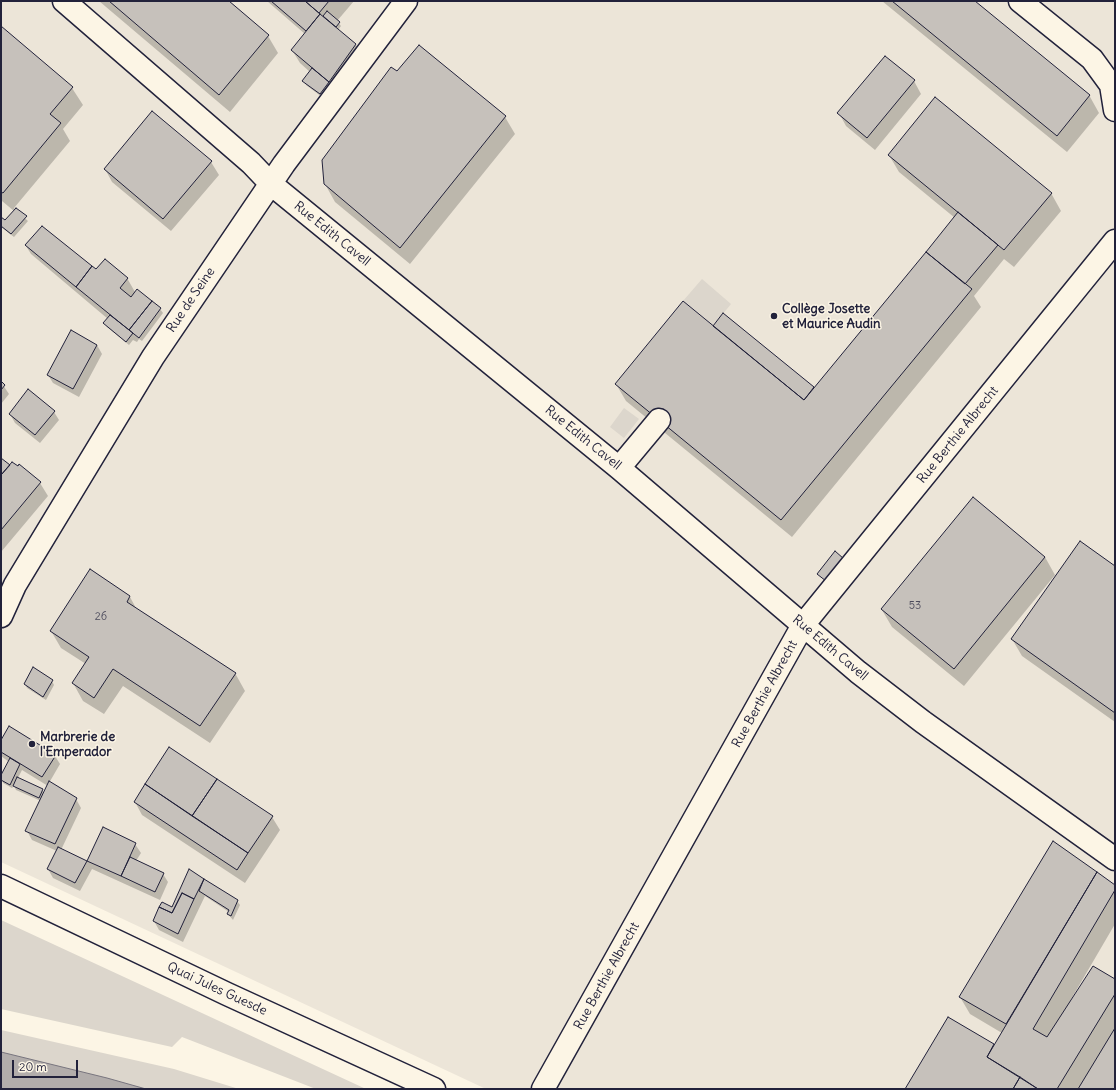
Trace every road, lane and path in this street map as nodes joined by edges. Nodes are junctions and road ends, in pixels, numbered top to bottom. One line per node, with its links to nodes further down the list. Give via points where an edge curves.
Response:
1 (64, 1): 5 (street, Rue Edith Cavell, via 251,163)
2 (406, 1): 5 (street, Rue de Seine)
3 (1020, 1): 4 (street, via 1092,59 1111,85)
4 (1115, 110)
5 (271, 184): 8 (street, Rue Edith Cavell); 9 (street, Rue de Seine, via 152,357 15,585)
6 (1115, 241): 10 (street, Rue Berthie Albrecht)
7 (659, 420): 8 (street)
8 (619, 468): 10 (street, Rue Edith Cavell)
9 (1, 616)
10 (803, 626): 11 (street, Rue Edith Cavell, via 922,722); 14 (street, Rue Berthie Albrecht)
11 (1115, 859)
12 (1, 886): 13 (street, Quai Jules Guesde)
13 (434, 1089)
14 (543, 1089)

